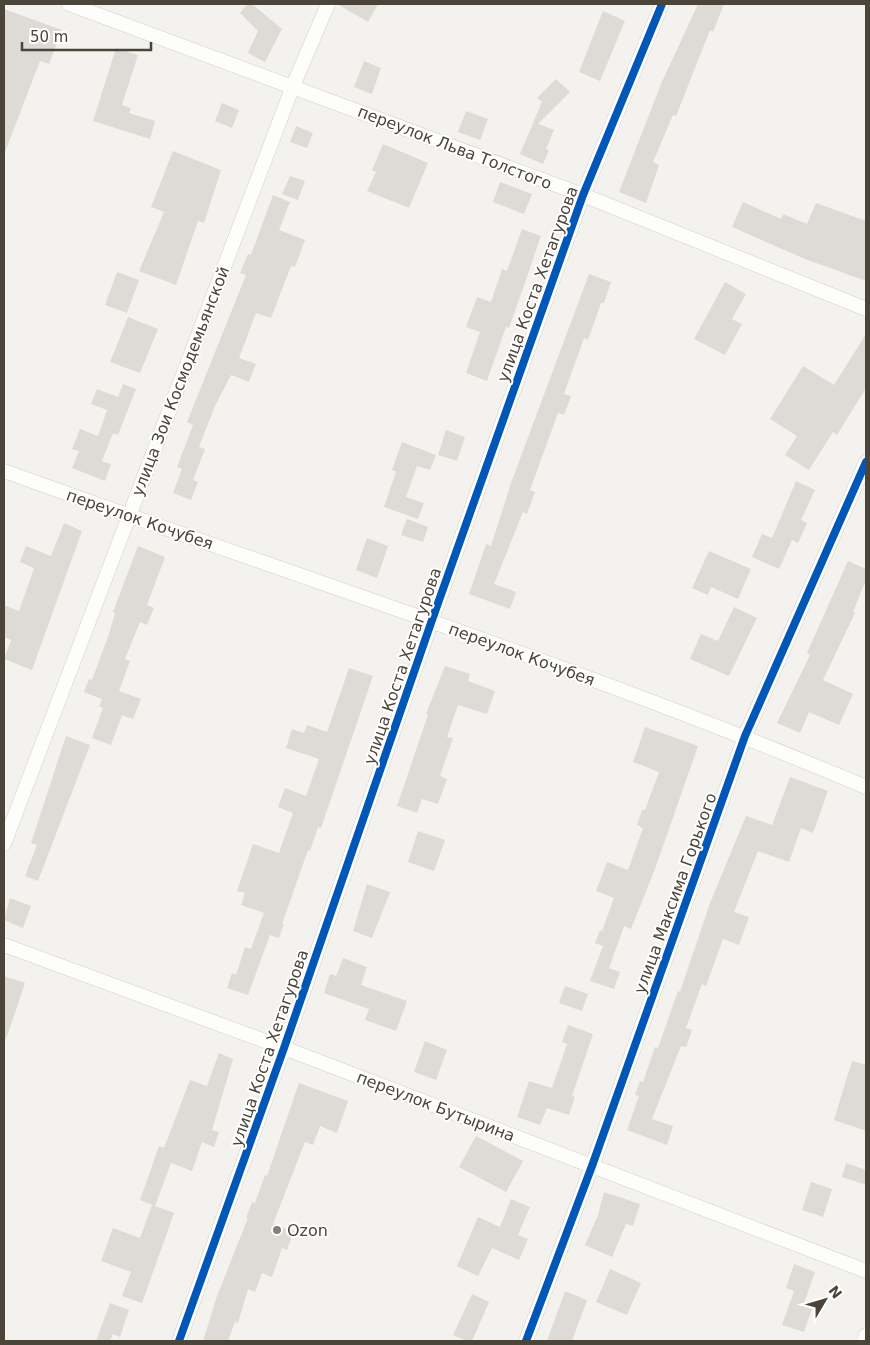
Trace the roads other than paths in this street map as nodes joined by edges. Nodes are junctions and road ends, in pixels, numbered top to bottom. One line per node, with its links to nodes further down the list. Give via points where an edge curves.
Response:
1 (69, 4): 4 (street, переулок Льва Толстого)
2 (328, 4): 4 (street, улица Зои Космодемьянской)
3 (662, 4): 5 (street, улица Коста Хетагурова)
4 (293, 86): 5 (street, переулок Льва Толстого); 9 (street, улица Зои Космодемьянской)
5 (583, 195): 6 (street, переулок Льва Толстого); 10 (street, улица Коста Хетагурова)
6 (866, 309)
7 (866, 462): 11 (street, улица Максима Горького)
8 (4, 471): 9 (street, переулок Кочубея)
9 (128, 516): 10 (street, переулок Кочубея); 13 (street, улица Зои Космодемьянской)
10 (432, 620): 11 (street, переулок Кочубея); 15 (street, улица Коста Хетагурова)
11 (746, 736): 12 (street, переулок Кочубея); 16 (street, улица Максима Горького)
12 (866, 787)
13 (4, 844)
14 (4, 945): 15 (street, переулок Бутырина)
15 (284, 1048): 16 (street, переулок Бутырина); 19 (street, улица Коста Хетагурова)
16 (592, 1166): 17 (street, переулок Бутырина); 20 (street, улица Максима Горького)
17 (866, 1271)
18 (866, 1335): 21 (street)
19 (179, 1341)
20 (526, 1341)
21 (864, 1341)

